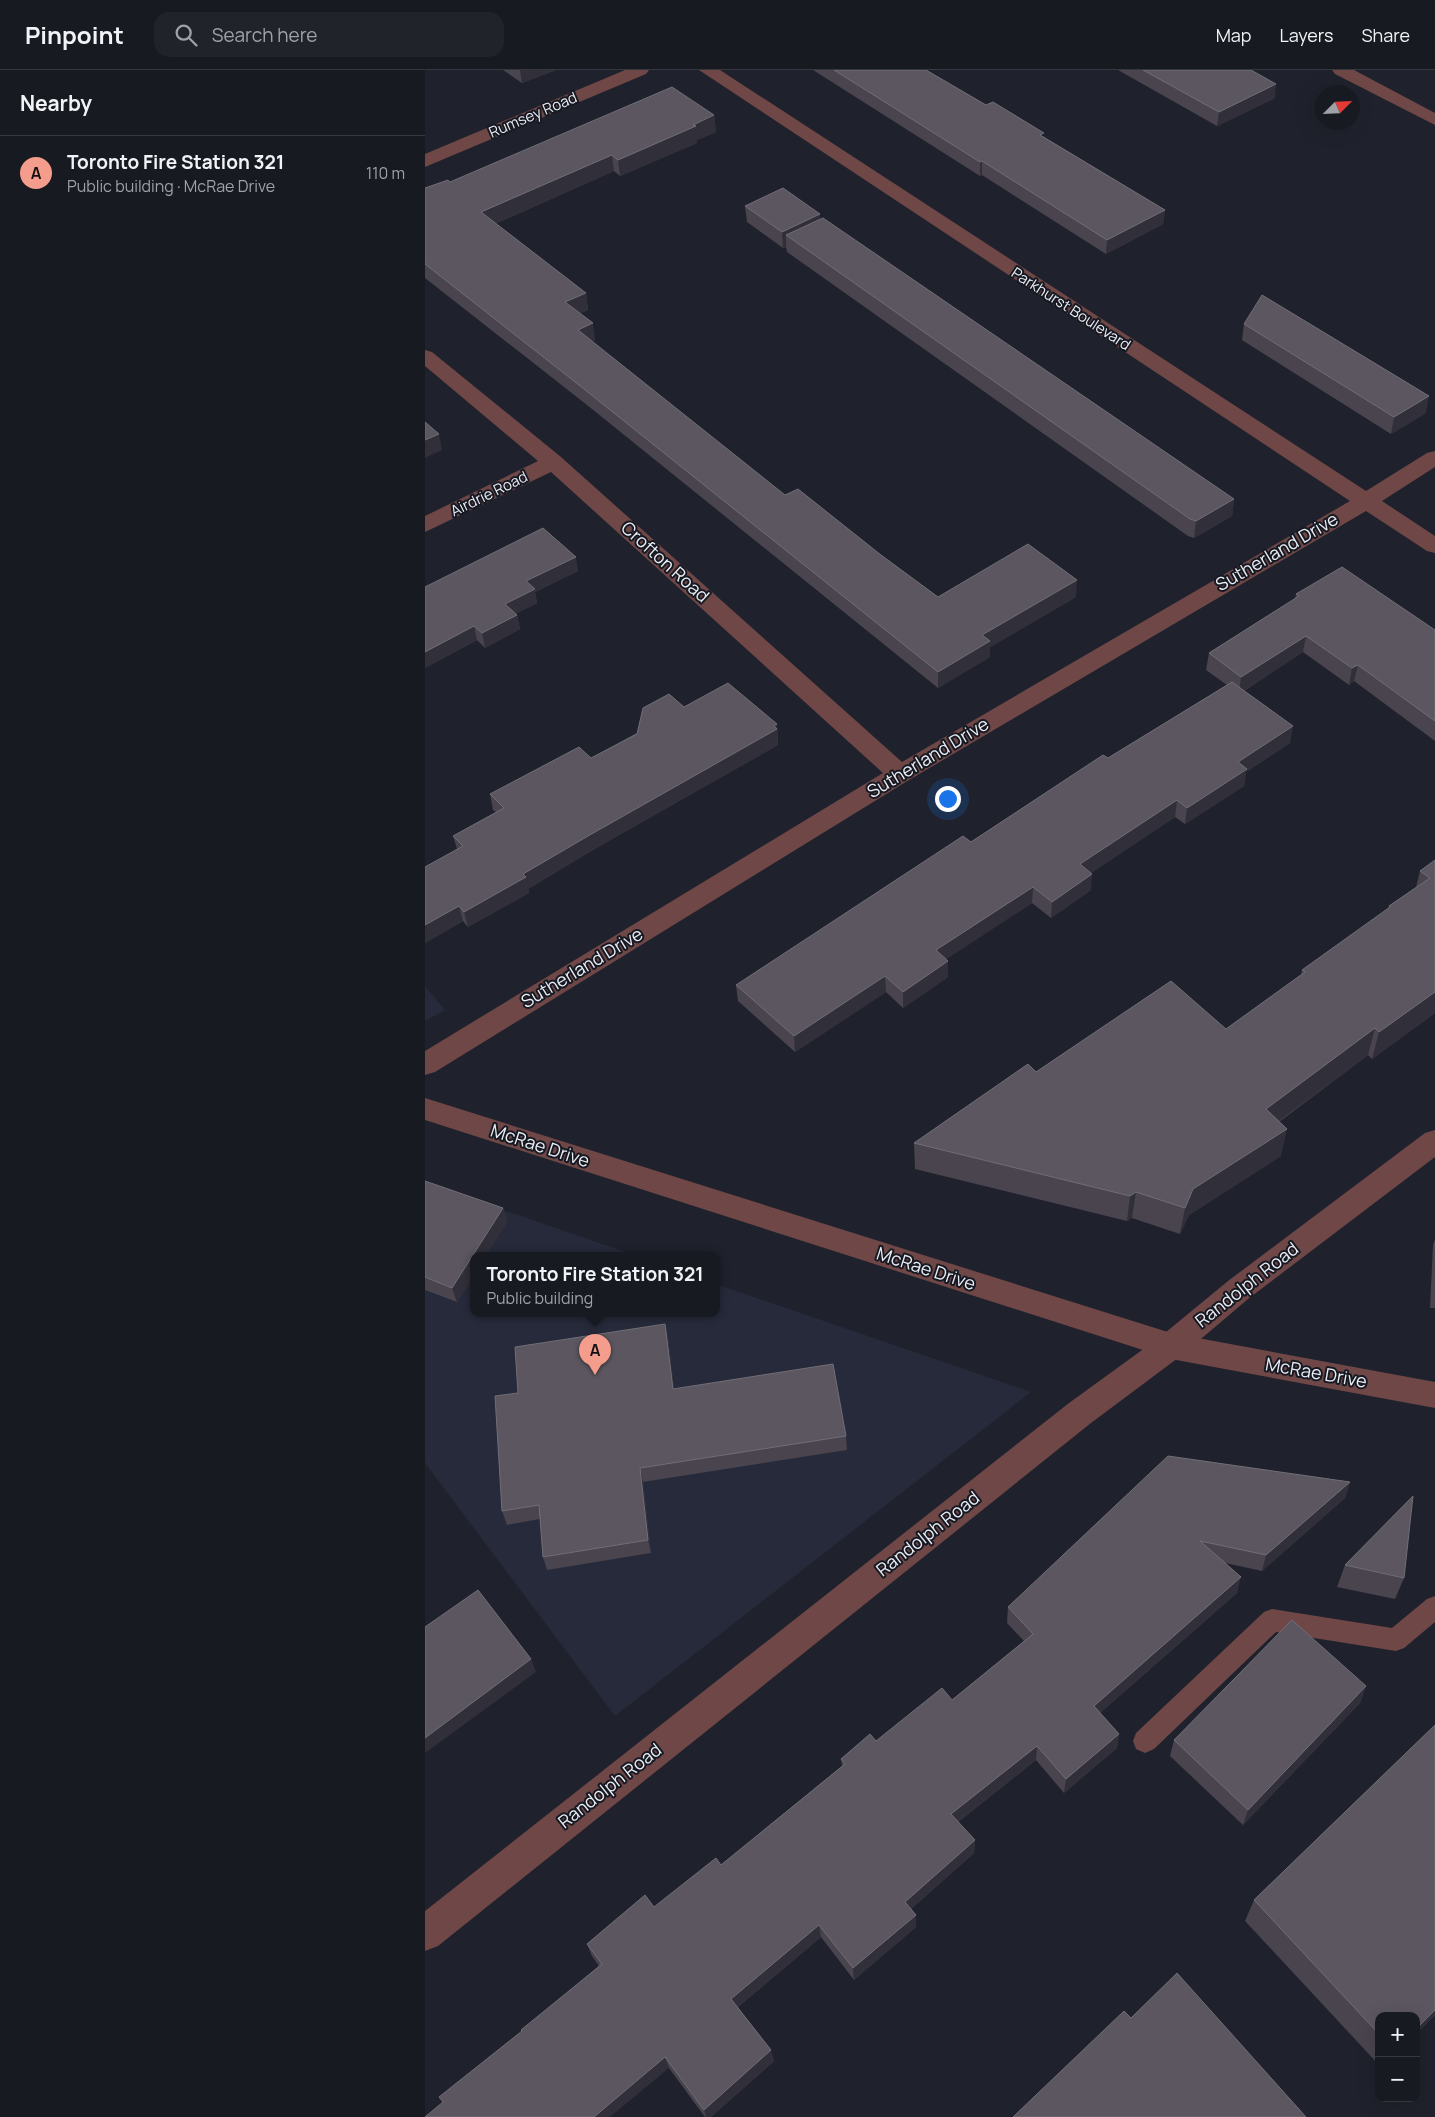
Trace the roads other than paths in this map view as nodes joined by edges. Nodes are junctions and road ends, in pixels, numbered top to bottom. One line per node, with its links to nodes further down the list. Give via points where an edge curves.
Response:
1 (640, 70): 5 (street, Rumsey Road)
2 (708, 70): 9 (street, Parkhurst Boulevard)
3 (1341, 70): 4 (street)
4 (1435, 120)
5 (425, 161)
6 (425, 356): 8 (street, Crofton Road)
7 (1435, 458): 9 (street, Sutherland Drive)
8 (553, 462): 10 (street, Airdrie Road); 12 (street, Crofton Road)
9 (1366, 501): 11 (street, Parkhurst Boulevard); 12 (street, Sutherland Drive)
10 (425, 525)
11 (1435, 546)
12 (899, 774): 13 (street, Sutherland Drive)
13 (425, 1064)
14 (425, 1109): 16 (street, McRae Drive)
15 (1435, 1141): 16 (street, Randolph Road, via 1238,1290)
16 (1171, 1346): 17 (street, McRae Drive); 20 (street, Randolph Road, via 1079,1413)
17 (1435, 1395)
18 (1435, 1607): 19 (lane, via 1396,1640 1271,1620)
19 (1145, 1741)
20 (425, 1933)

